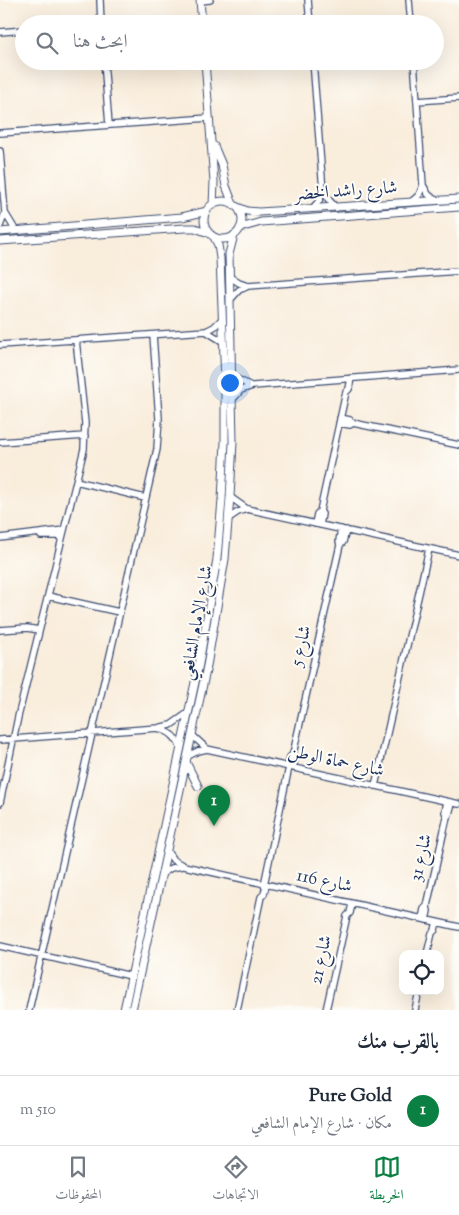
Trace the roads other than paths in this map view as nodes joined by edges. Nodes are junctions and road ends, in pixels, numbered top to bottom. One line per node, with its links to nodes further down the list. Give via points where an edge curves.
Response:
1 (100, 0): 6 (street)
2 (200, 0): 3 (street); 7 (street)
3 (210, 0)
4 (308, 0): 8 (street)
5 (409, 0): 9 (street)
6 (101, 15)
7 (201, 15)
8 (309, 15)
9 (410, 15)
10 (15, 31): 11 (street)
11 (0, 32)
12 (105, 70): 19 (street)
13 (206, 70): 18 (street)
14 (314, 70): 24 (street)
15 (415, 70): 17 (street)
16 (459, 98): 17 (street)
17 (417, 101): 23 (street)
18 (210, 118): 19 (street); 21 (street)
19 (109, 125): 20 (street)
20 (0, 134)
21 (211, 136): 28 (street); 29 (street)
22 (0, 151): 34 (street)
23 (422, 185): 26 (street); 27 (street, via 419,195)
24 (324, 191): 31 (street); 32 (street)
25 (459, 199): 26 (street, شارع راشد الخضر)
26 (436, 201): 27 (street, شارع راشد الخضر)
27 (411, 202): 31 (street, شارع راشد الخضر)
28 (213, 205): 29 (street, via 221,202); 33 (street)
29 (234, 205): 32 (street, شارع راشد الخضر, via 259,212); 36 (street, via 242,219)
30 (459, 207): 36 (street, شارع راشد الخضر, via 261,222)
31 (336, 208): 32 (street, شارع راشد الخضر)
32 (312, 209)
33 (207, 210): 37 (street, via 182,218); 39 (street, via 204,224)
34 (5, 213): 35 (street); 37 (street)
35 (0, 226)
36 (240, 228): 40 (street)
37 (16, 231): 38 (street)
38 (0, 232)
39 (211, 235): 40 (street, via 224,239); 41 (street, via 195,228 185,228); 46 (street, شارع الإمام الشافعي, via 220,254)
40 (234, 235): 43 (street, شارع الإمام الشافعي, via 229,249)
41 (0, 242)
42 (459, 271): 44 (street)
43 (230, 276): 44 (street); 45 (street, شارع الإمام الشافعي)
44 (248, 286): 45 (street)
45 (231, 299): 53 (street, شارع الإمام الشافعي)
46 (222, 319): 47 (street); 50 (street, شارع الإمام الشافعي)
47 (206, 331): 48 (street); 50 (street)
48 (152, 334): 49 (street); 63 (street, via 159,429)
49 (76, 340): 51 (street); 58 (street)
50 (222, 341): 76 (street, شارع الإمام الشافعي, via 225,442 220,530 208,617)
51 (0, 345)
52 (459, 370): 54 (street)
53 (232, 376): 55 (street); 56 (street, شارع الإمام الشافعي)
54 (348, 379): 55 (street); 57 (street)
55 (253, 386): 56 (street, via 241,390)
56 (233, 399): 62 (street, شارع الإمام الشافعي)
57 (340, 420): 60 (street); 66 (street)
58 (85, 436): 59 (street); 61 (street)
59 (0, 442)
60 (459, 445)
61 (76, 481): 63 (street); 68 (street)
62 (230, 497): 64 (street); 65 (street, شارع الإمام الشافعي)
63 (145, 498): 73 (street)
64 (247, 509): 65 (street); 66 (street)
65 (229, 518): 79 (street, شارع الإمام الشافعي, via 216,618)
66 (318, 524): 67 (street)
67 (344, 530): 70 (street); 85 (street, شارع 5, via 293,754 295,759)
68 (63, 533): 69 (street); 72 (street)
69 (0, 538)
70 (429, 548): 71 (street); 87 (street)
71 (459, 555)
72 (48, 596): 73 (street); 75 (street)
73 (119, 612): 78 (street)
74 (0, 630): 75 (street)
75 (39, 630): 80 (street)
76 (189, 713): 77 (street, via 172,725); 82 (street, شارع الإمام الشافعي)
77 (158, 728): 78 (street); 82 (street, via 175,737)
78 (92, 733): 80 (street); 100 (street)
79 (192, 735): 83 (street); 84 (street, شارع الإمام الشافعي)
80 (14, 739): 81 (street); 89 (street)
81 (0, 740)
82 (181, 749): 101 (street, شارع الإمام الشافعي)
83 (207, 749): 84 (street); 85 (street, شارع حماة الوطن)
84 (187, 759): 86 (street); 91 (street, شارع الإمام الشافعي)
85 (290, 767): 87 (street, شارع حماة الوطن); 94 (street, شارع 5)
86 (198, 786)
87 (375, 786): 88 (street, شارع حماة الوطن)
88 (450, 802): 90 (street, شارع حماة الوطن); 96 (street, شارع 31, via 450,814 424,909)
89 (0, 803)
90 (459, 804)
91 (167, 851): 92 (street, شارع 116, via 173,860); 93 (street, شارع الإمام الشافعي)
92 (184, 866): 93 (street); 94 (street, شارع 116)
93 (162, 874): 105 (street, شارع الإمام الشافعي)
94 (264, 885): 95 (street, شارع 116); 106 (street, شارع 5)
95 (349, 903): 96 (street, شارع 116); 107 (street, شارع 21)
96 (429, 920): 97 (street, شارع 116); 99 (street, via 432,933)
97 (459, 927)
98 (0, 946): 100 (street)
99 (428, 950)
100 (42, 956): 101 (street); 103 (street)
101 (131, 976): 104 (street, شارع الإمام الشافعي)
102 (418, 995): 108 (street)
103 (29, 1010)
104 (124, 1010)
105 (132, 1010)
106 (237, 1010)
107 (326, 1010)
108 (415, 1010)

